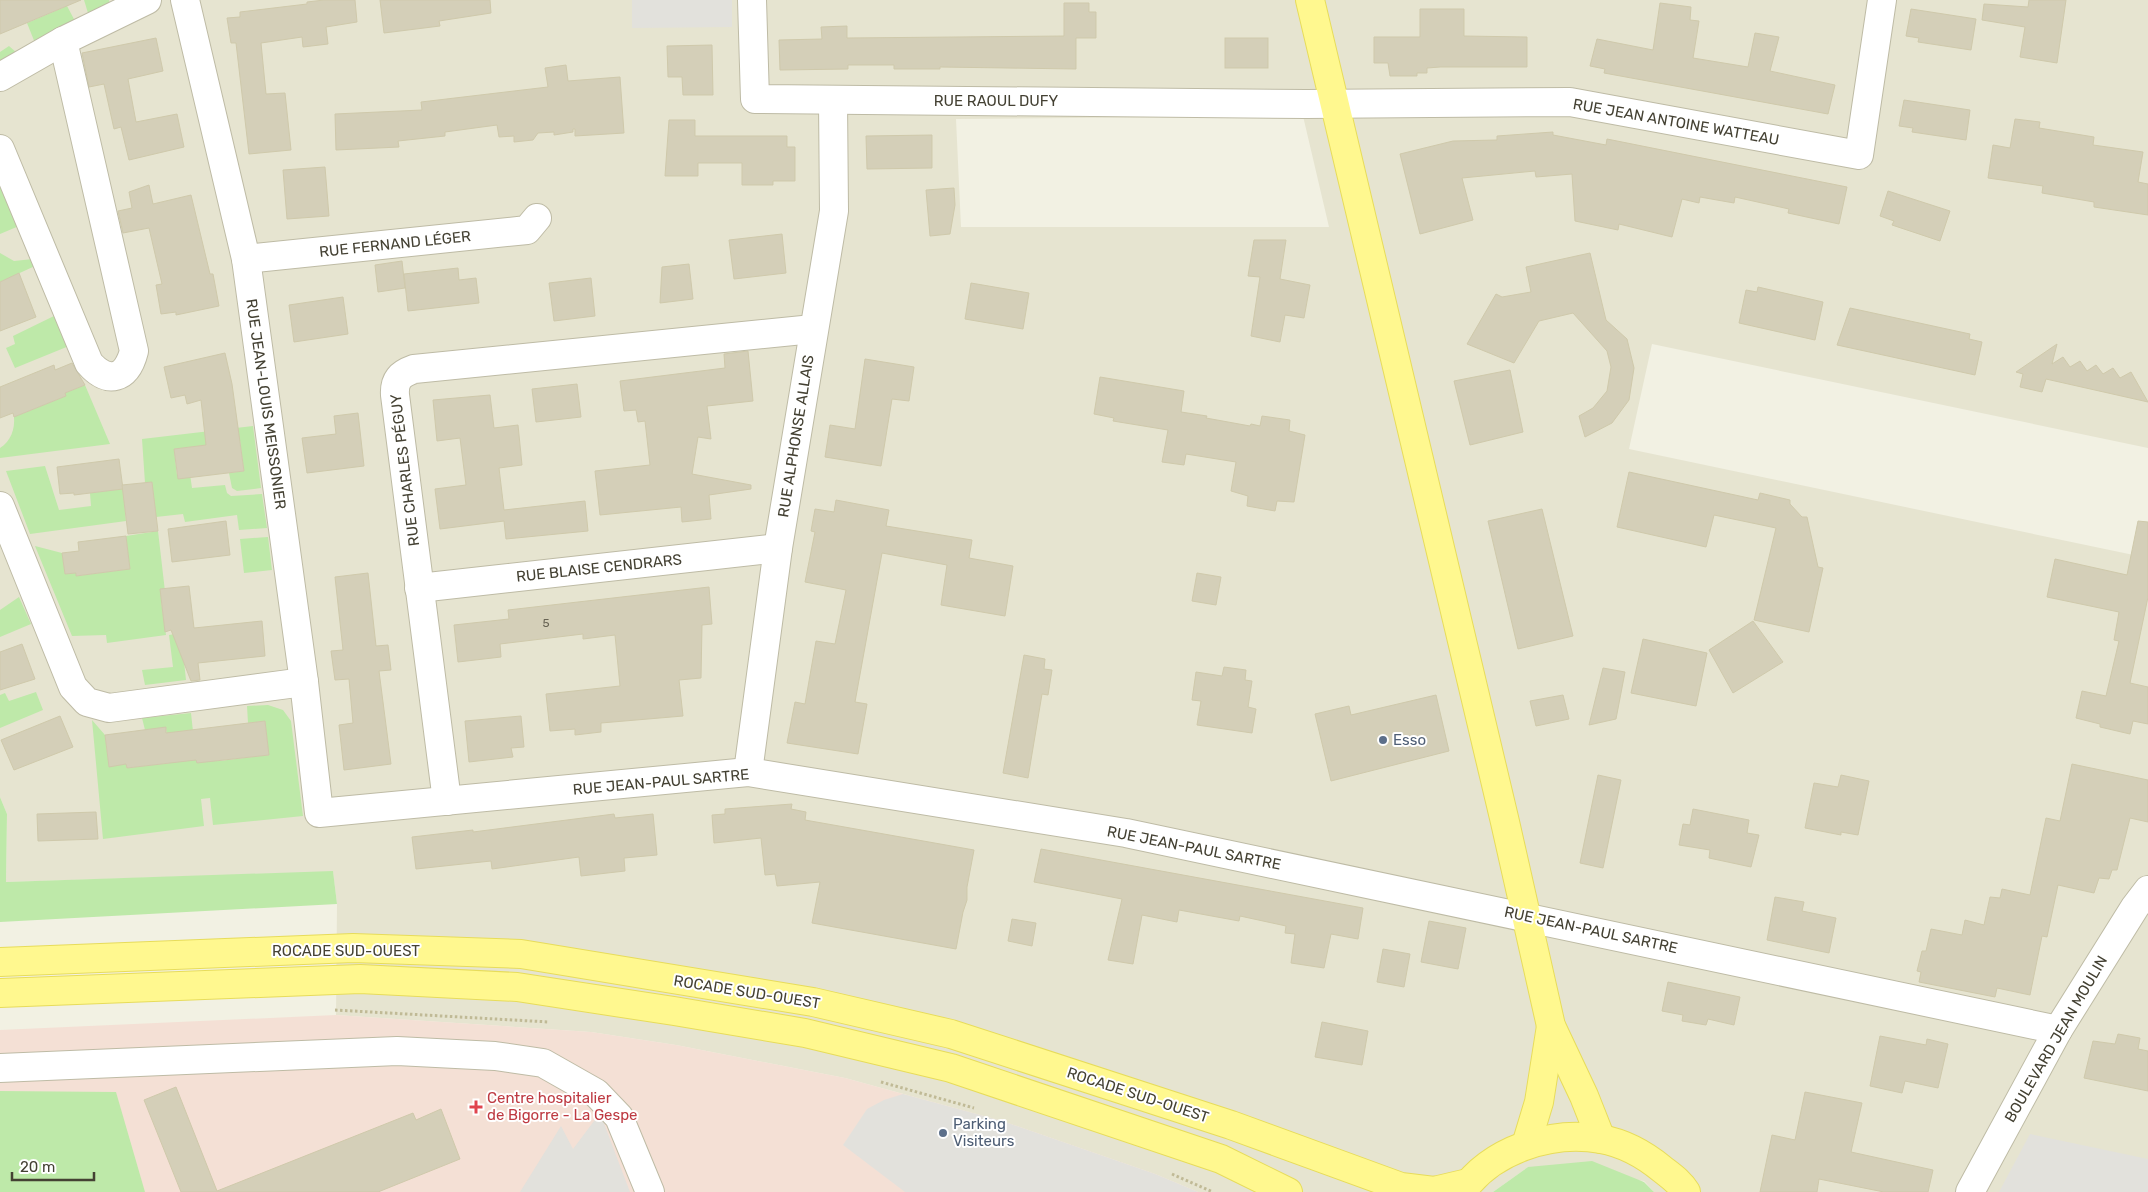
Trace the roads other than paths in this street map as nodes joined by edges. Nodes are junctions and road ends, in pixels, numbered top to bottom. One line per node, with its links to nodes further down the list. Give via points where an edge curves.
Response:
1 (147, 0): 6 (street)
2 (185, 0): 12 (street, RUE JEAN-LOUIS MEISSONIER)
3 (752, 0): 8 (street, RUE RAOUL DUFY, via 755,99)
4 (1310, 0): 9 (main road)
5 (1882, 0): 9 (street, RUE JEAN ANTOINE WATTEAU, via 1860,155 1570,102)
6 (63, 41): 7 (street); 10 (street, via 134,351 127,370 119,375 97,372 89,363)
7 (0, 77)
8 (833, 100): 9 (street, RUE RAOUL DUFY); 13 (street, RUE ALPHONSE ALLAIS, via 834,211)
9 (1335, 103): 22 (main road)
10 (0, 149)
11 (537, 218): 12 (street, RUE FERNAND LÉGER, via 527,230)
12 (246, 259): 17 (street, RUE JEAN-LOUIS MEISSONIER)
13 (814, 329): 15 (street, RUE ALPHONSE ALLAIS); 16 (street, RUE CHARLES PÉGUY, via 405,372 398,378 395,396)
14 (0, 506): 17 (street, via 73,687 87,702 109,708)
15 (778, 548): 16 (street, RUE BLAISE CENDRARS); 18 (street, RUE ALPHONSE ALLAIS)
16 (419, 588): 19 (street, RUE CHARLES PÉGUY)
17 (304, 682): 20 (street, RUE JEAN-LOUIS MEISSONIER)
18 (748, 772): 19 (street, RUE JEAN-PAUL SARTRE); 22 (street, RUE JEAN-PAUL SARTRE, via 1126,833)
19 (447, 801): 20 (street, RUE JEAN-PAUL SARTRE)
20 (319, 813)
21 (2146, 897): 26 (street, BOULEVARD JEAN MOULIN, via 2135,907)
22 (1525, 916): 25 (main road); 26 (street, RUE JEAN-PAUL SARTRE)
23 (0, 962): 30 (main road, ROCADE SUD-OUEST, via 353,948 521,954 814,1002 951,1034 1231,1125 1401,1187 1434,1191)
24 (0, 993): 32 (main road, ROCADE SUD-OUEST, via 360,979 517,987 674,1010 805,1033 951,1068 1221,1159)
25 (1551, 1026): 28 (main road); 29 (main road, via 1539,1102)
26 (2058, 1030): 34 (street, BOULEVARD JEAN MOULIN)
27 (0, 1068): 31 (street, via 397,1051 495,1056 543,1063 596,1093 619,1117)
28 (1601, 1139): 29 (main road, via 1563,1137); 33 (main road, via 1645,1155 1681,1184)
29 (1526, 1145): 30 (main road, via 1495,1160)
30 (1465, 1188)
31 (650, 1192)
32 (1288, 1192)
33 (1686, 1192)
34 (1970, 1192)

